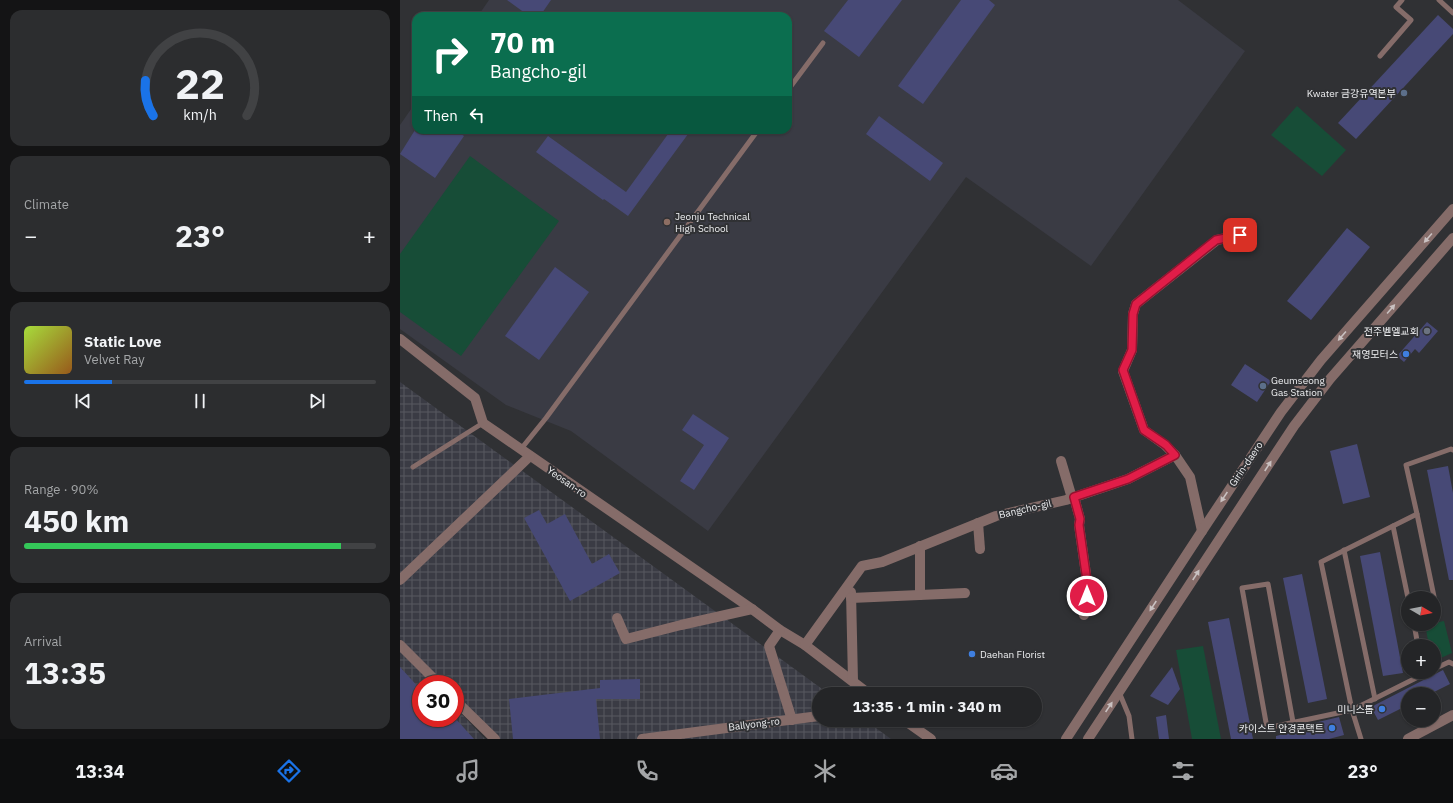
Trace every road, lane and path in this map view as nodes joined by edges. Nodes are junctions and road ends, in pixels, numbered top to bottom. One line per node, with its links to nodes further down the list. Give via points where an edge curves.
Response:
1 (1402, 0): 5 (lane, via 1396,7 1411,20)
2 (1439, 0): 3 (lane)
3 (1453, 13)
4 (823, 43): 6 (lane)
5 (1380, 56)
6 (792, 85)
7 (755, 134): 13 (lane, via 546,418)
8 (1453, 209): 23 (street, Girin-daero, one-way to 23, via 1321,360 1281,412)
9 (1240, 235): 15 (street, via 1216,240 1136,304 1133,314 1132,350 1123,370 1144,430 1166,445)
10 (1451, 244): 46 (street, Girin-daero, one-way to 10, via 1294,426 1330,379)
11 (400, 339): 12 (street, via 475,398)
12 (483, 423): 13 (street, Yeosan-ro); 18 (lane)
13 (520, 449): 16 (street, Yeosan-ro)
14 (1453, 450): 20 (lane, via 1406,465)
15 (1175, 455): 19 (street, Bangcho-gil, via 1128,479); 23 (street, via 1190,477)
16 (530, 456): 27 (street); 34 (street, Yeosan-ro)
17 (1061, 461): 19 (street)
18 (413, 467)
19 (1073, 498): 21 (street, Bangcho-gil, via 996,516); 35 (street, via 1080,519 1087,581)
20 (1417, 514): 22 (lane); 30 (lane)
21 (978, 523): 24 (street, Bangcho-gil); 25 (street)
22 (1393, 526): 26 (lane); 29 (lane)
23 (1202, 531): 58 (street, Girin-daero, one-way to 58)
24 (920, 546): 28 (street, Bangcho-gil, via 882,562 862,566); 32 (street)
25 (980, 549)
26 (1344, 550): 47 (lane); 49 (lane, via 1321,562)
27 (400, 580)
28 (851, 582): 33 (street); 39 (street, Bangcho-gil)
29 (1407, 591)
30 (1433, 591)
31 (964, 593): 32 (street)
32 (920, 595): 33 (street)
33 (851, 598): 44 (street)
34 (752, 609): 36 (street, via 626,639); 37 (street, Yeosan-ro)
35 (1084, 616)
36 (617, 618)
37 (780, 630): 39 (street, Yeosan-ro); 52 (street, via 770,646)
38 (400, 645): 42 (street)
39 (805, 645): 44 (street, Yeosan-ro)
40 (1453, 664): 41 (lane, via 1449,662)
41 (1441, 666)
42 (430, 675)
43 (1413, 679): 47 (lane)
44 (853, 682): 45 (street, Yeosan-ro)
45 (860, 687)
46 (1119, 692): 59 (street, Girin-daero, one-way to 46); 60 (lane, via 1129,716)
47 (1375, 699): 49 (lane)
48 (464, 709): 55 (street)
49 (1352, 710): 53 (lane); 61 (lane)
50 (1453, 715): 62 (street)
51 (812, 717): 52 (street, Ballyong-ro)
52 (792, 720): 56 (street, Ballyong-ro)
53 (1293, 722): 53 (lane, via 1267,728 1242,588 1268,584)
54 (914, 727): 57 (street)
55 (495, 739)
56 (642, 739)
57 (931, 739)
58 (1066, 739)
59 (1088, 739)
60 (1132, 739)
61 (1361, 739)
62 (1408, 739)

